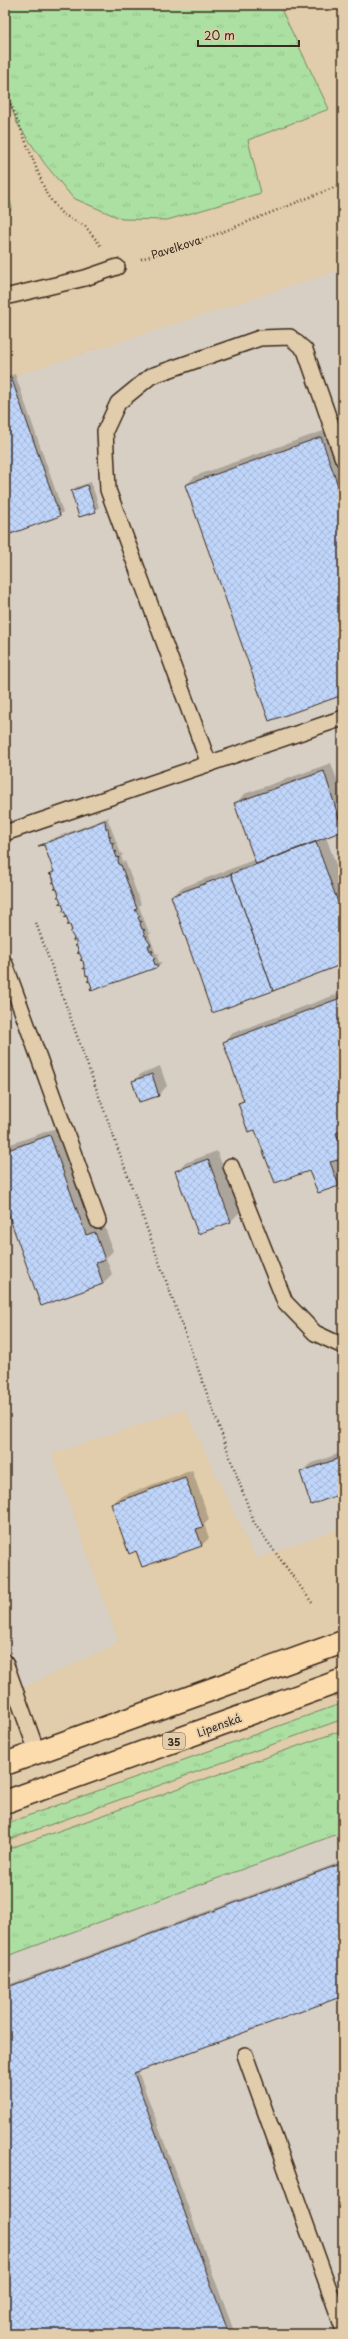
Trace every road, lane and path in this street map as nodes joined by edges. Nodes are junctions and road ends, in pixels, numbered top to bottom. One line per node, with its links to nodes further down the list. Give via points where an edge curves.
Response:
1 (5, 88): 3 (path, via 47,195 62,214 85,226)
2 (343, 184): 3 (path, Pavelkova, via 207,238)
3 (117, 267): 4 (lane, via 85,278)
4 (5, 297)
5 (343, 459): 7 (lane, via 306,350 290,336 260,338 151,376 118,403 105,431 108,490)
6 (343, 718): 7 (lane)
7 (209, 764): 8 (lane)
8 (5, 833)
9 (36, 923): 14 (path, via 254,1523)
10 (5, 964): 12 (lane)
11 (231, 1166): 13 (lane, via 285,1302 315,1333)
12 (98, 1221)
13 (343, 1346)
14 (313, 1604)
15 (343, 1642): 18 (main road)
16 (5, 1662): 18 (lane)
17 (343, 1680): 20 (main road, Lipenská / 35)
18 (37, 1752): 19 (main road)
19 (5, 1764)
20 (5, 1802)
21 (245, 2055): 22 (lane)
22 (343, 2328)

